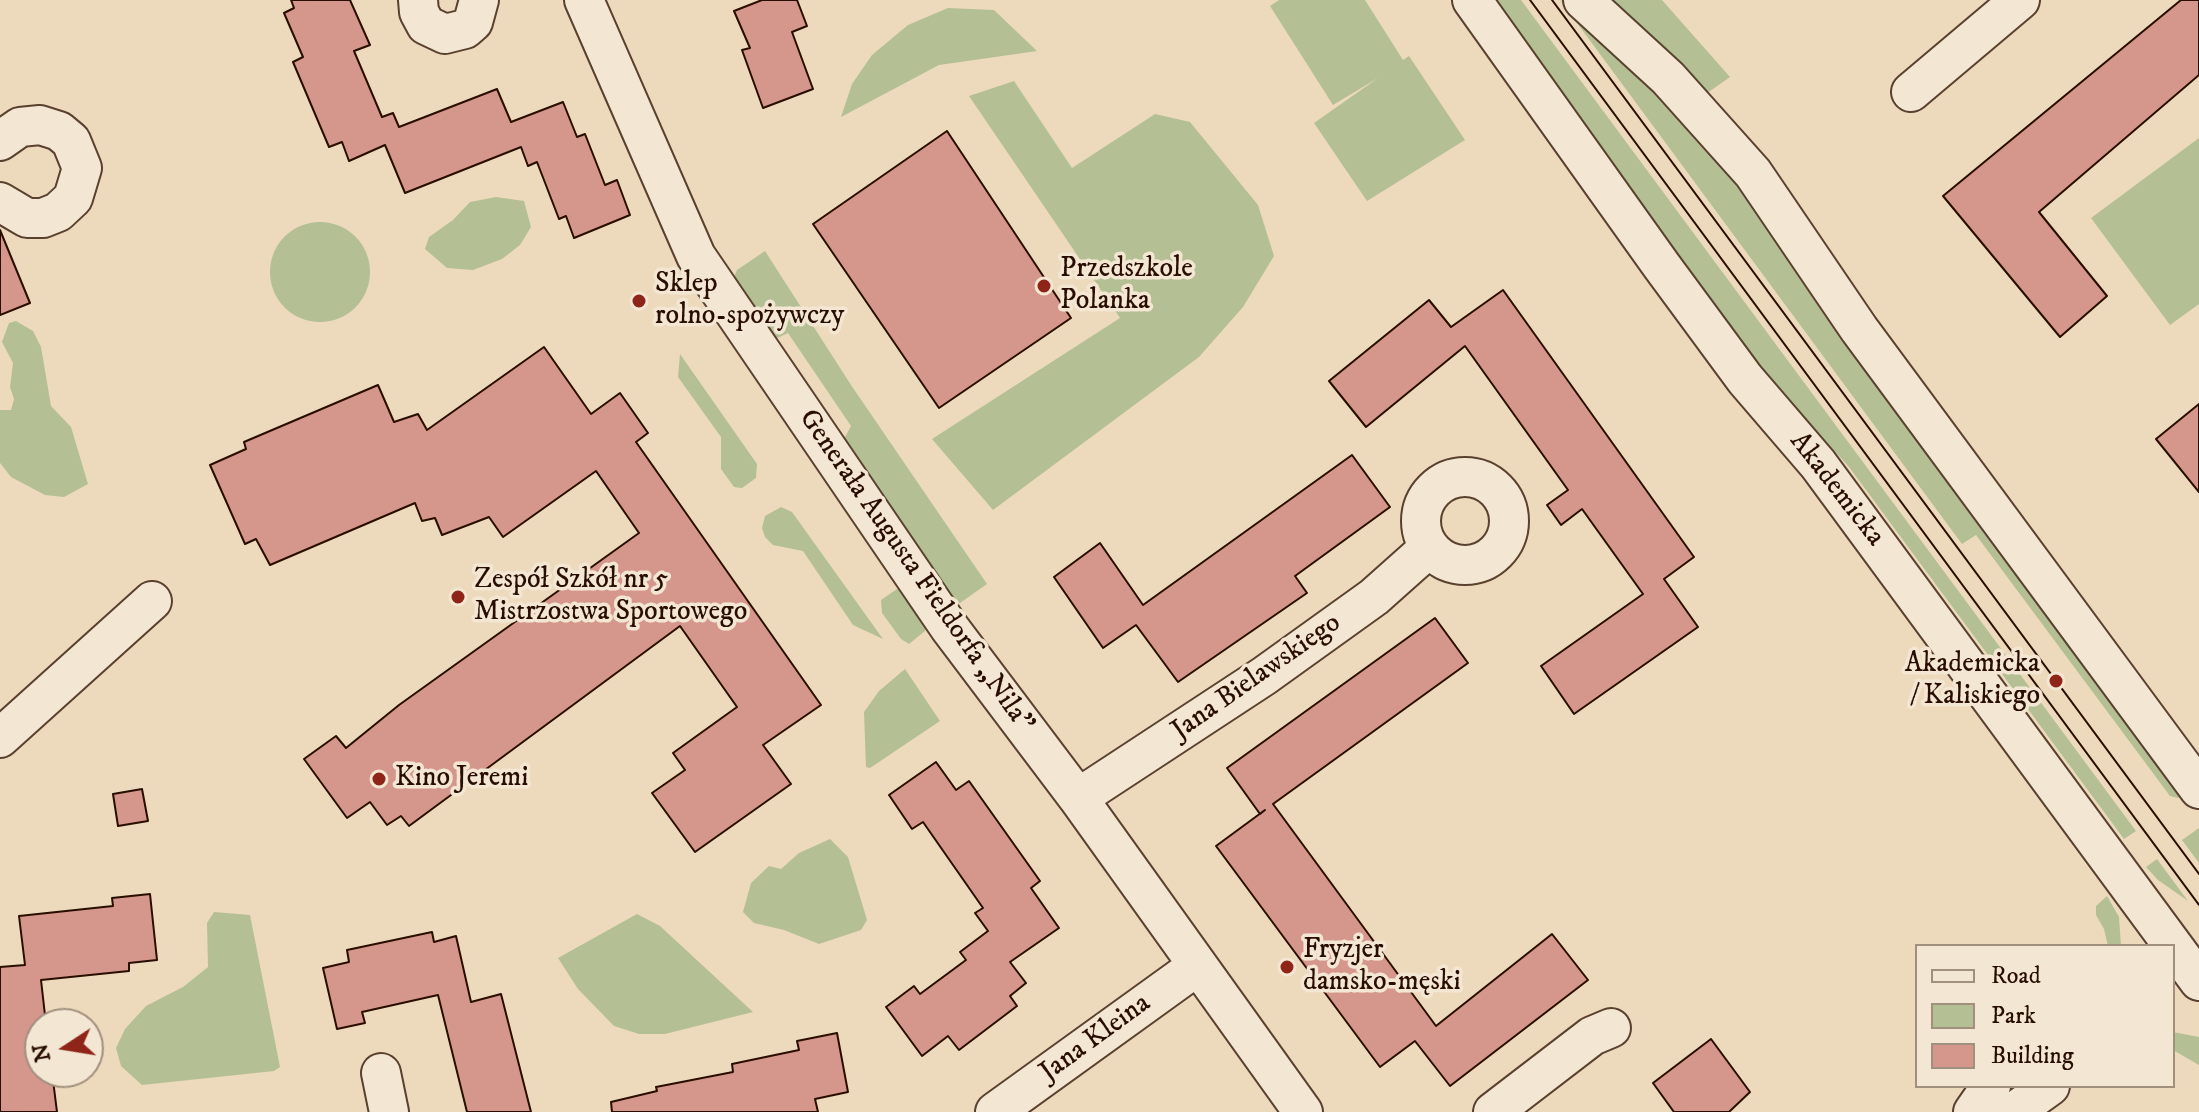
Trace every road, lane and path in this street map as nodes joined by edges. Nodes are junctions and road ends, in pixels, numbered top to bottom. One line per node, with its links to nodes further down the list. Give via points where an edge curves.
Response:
1 (418, 0): 2 (street, via 426,25 445,34 473,22)
2 (479, 0)
3 (584, 0): 14 (street, Generała Augusta Fieldorfa „Nila”, via 696,256 949,627)
4 (1472, 0): 15 (street, Akademicka, via 1717,341 1818,464)
5 (1583, 0): 13 (street, via 1668,78 1753,173 1859,329)
6 (2020, 0): 7 (street)
7 (1911, 92)
8 (0, 141): 9 (street, via 20,127 49,128 71,141 82,168 73,198 58,212 27,218)
9 (0, 202)
10 (1429, 548): 14 (street, Jana Bielawskiego, via 1374,597 1264,676)
11 (152, 601): 12 (street)
12 (0, 738)
13 (2199, 789)
14 (1078, 798): 16 (street, Generała Augusta Fieldorfa „Nila”)
15 (2183, 943): 17 (street, Akademicka)
16 (1196, 967): 24 (street, Jana Kleina); 25 (street, Generała Augusta Fieldorfa „Nila”)
17 (2199, 981): 18 (street)
18 (2175, 998)
19 (1611, 1028): 26 (street, via 1592,1036)
20 (381, 1073): 23 (street)
21 (1990, 1088): 27 (street)
22 (2047, 1088): 28 (street)
23 (389, 1112)
24 (995, 1112)
25 (1303, 1112)
26 (1493, 1112)
27 (1973, 1112)
28 (2014, 1112)

